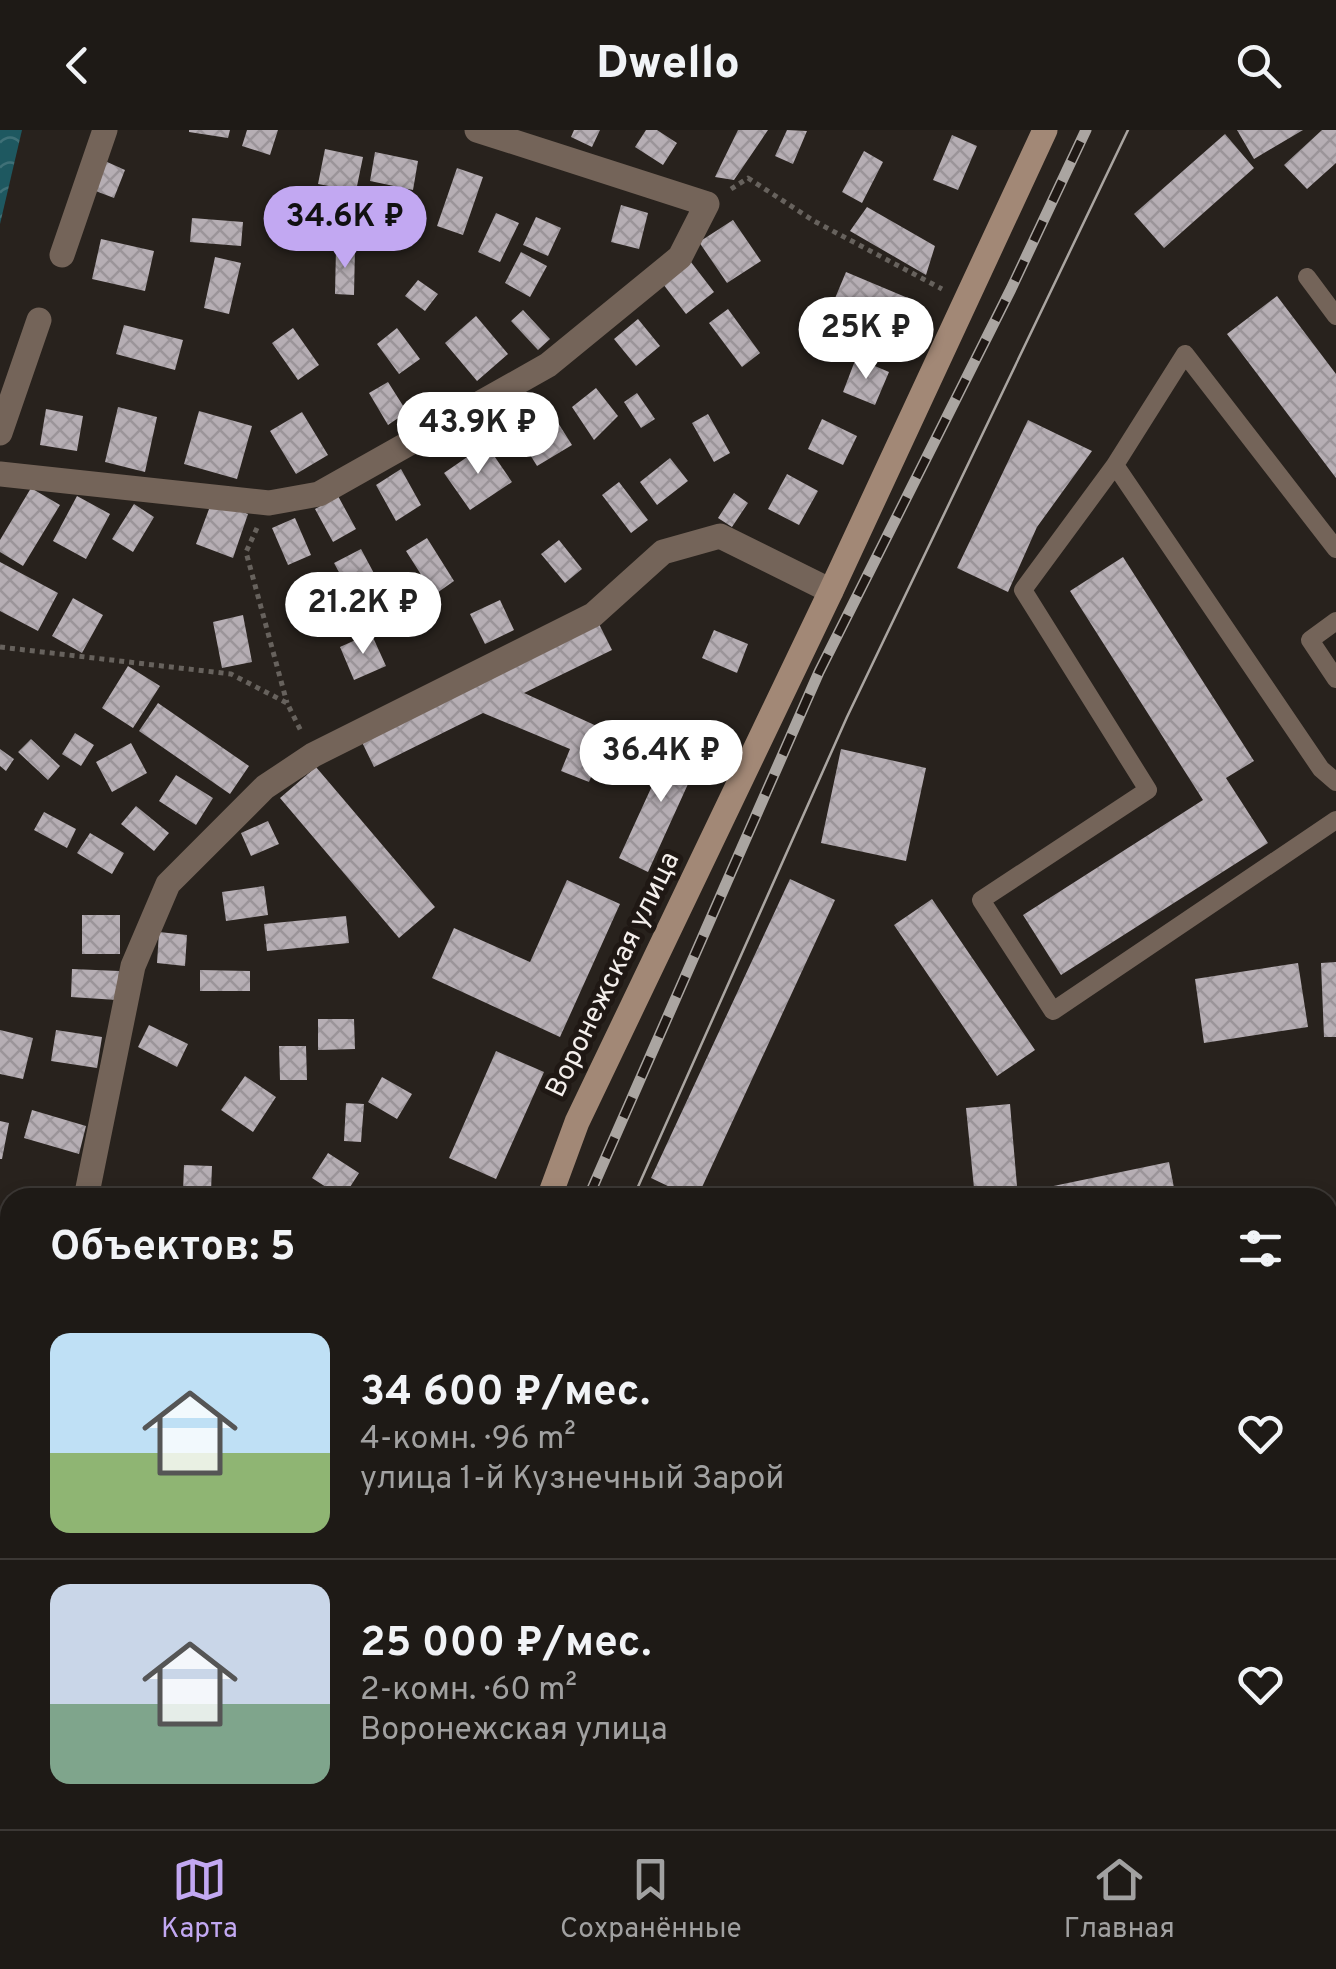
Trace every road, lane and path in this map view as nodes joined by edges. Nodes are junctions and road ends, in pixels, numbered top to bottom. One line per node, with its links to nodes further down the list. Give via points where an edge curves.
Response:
1 (106, 130): 5 (street)
2 (477, 130): 4 (street)
3 (1045, 130): 7 (street, Воронежская улица)
4 (707, 204): 7 (path, via 748,178); 13 (street, via 680,257 548,365 319,494)
5 (62, 254)
6 (1307, 277): 8 (lane)
7 (966, 302): 15 (street, Воронежская улица)
8 (1336, 316)
9 (39, 320): 10 (street)
10 (0, 434)
11 (1115, 464): 14 (lane, via 1186,354); 21 (lane); 22 (lane, via 1022,590 1148,790 980,900 1053,1011)
12 (0, 474): 13 (street)
13 (269, 503): 19 (path, via 246,552)
14 (1336, 548)
15 (830, 591): 20 (street, via 720,536 663,552 593,615); 24 (street, Воронежская улица, via 577,1122)
16 (1336, 621): 18 (lane, via 1310,640)
17 (0, 647): 19 (path, via 231,674)
18 (1336, 679)
19 (287, 703): 20 (path)
20 (313, 756): 23 (street, via 265,787 168,884 132,966)
21 (1336, 782)
22 (1336, 820)
23 (88, 1188)
24 (553, 1188)

